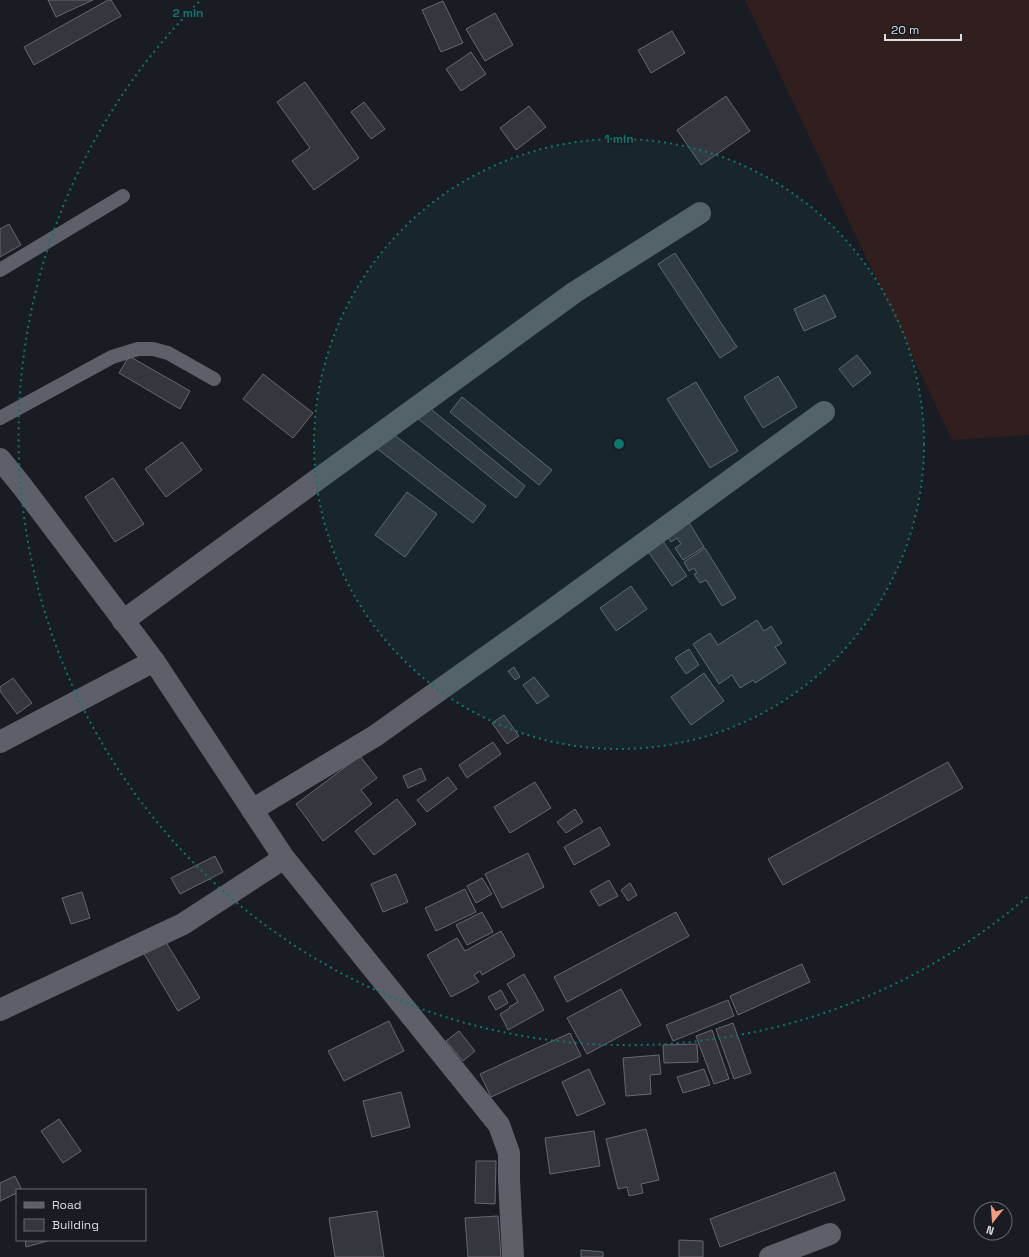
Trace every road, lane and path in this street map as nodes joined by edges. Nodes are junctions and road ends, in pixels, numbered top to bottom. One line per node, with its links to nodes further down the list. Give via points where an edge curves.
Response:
1 (123, 196): 3 (lane)
2 (700, 213): 8 (street, via 575,292)
3 (0, 270)
4 (214, 379): 6 (lane, via 168,353 138,349 112,357)
5 (824, 412): 11 (street, via 375,736)
6 (0, 418)
7 (0, 459): 8 (street)
8 (124, 622): 9 (street)
9 (154, 661): 10 (street); 11 (street)
10 (0, 742)
11 (252, 810): 12 (street)
12 (284, 858): 13 (street, via 183,924); 15 (street, via 499,1125 509,1153)
13 (0, 1010)
14 (830, 1234): 16 (street)
15 (513, 1257)
16 (770, 1257)

